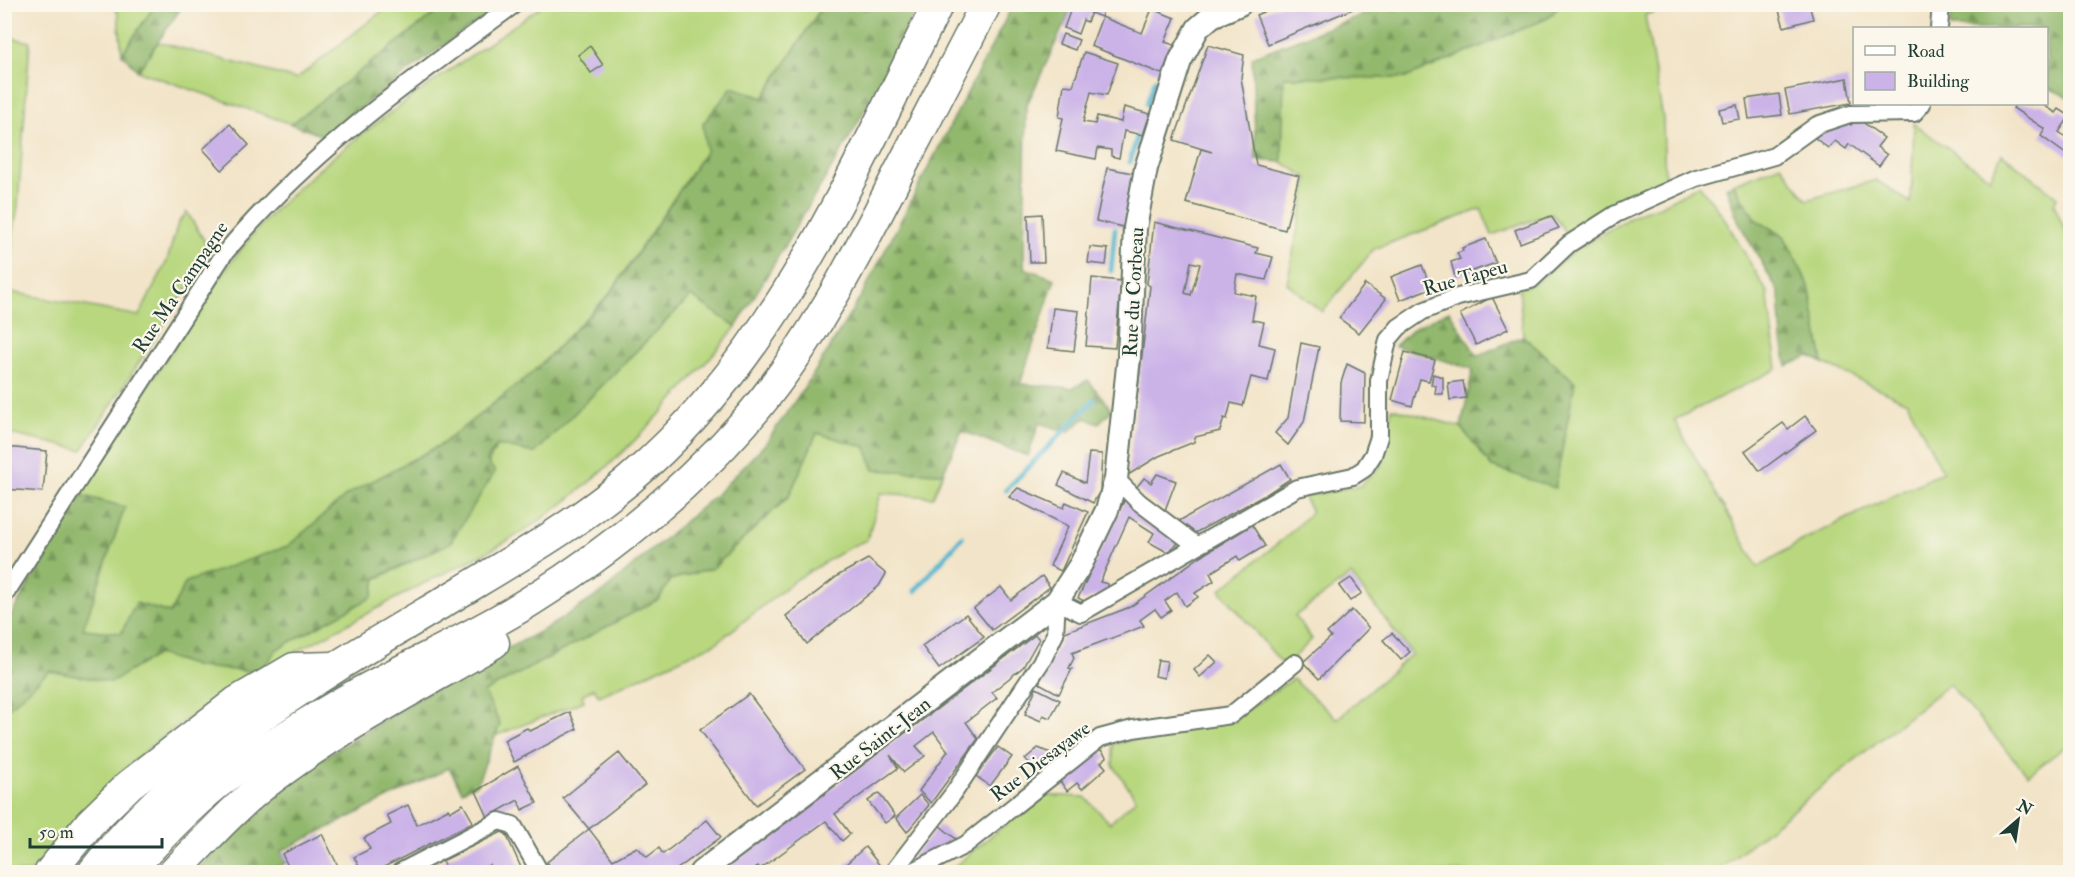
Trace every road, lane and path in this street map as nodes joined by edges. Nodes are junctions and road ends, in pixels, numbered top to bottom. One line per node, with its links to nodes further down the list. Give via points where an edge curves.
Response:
1 (515, 4): 11 (street, Rue Ma Campagne, via 338,137 254,218 224,254)
2 (938, 4): 15 (highway, via 795,280 756,340 678,432 629,480 567,527)
3 (986, 4): 10 (highway, via 870,230 781,374 700,470 660,507)
4 (1240, 4): 8 (street, Rue du Corbeau, via 1212,16 1198,28 1180,61 1146,168 1135,228 1129,357)
5 (1941, 4): 6 (street)
6 (1939, 27)
7 (1921, 105): 9 (street, Rue Tapeu, via 1914,113 1850,114 1817,124 1774,156 1696,178 1616,214 1569,244 1531,280 1458,297 1423,310 1388,340 1379,381 1379,437 1364,469 1353,476 1297,488)
8 (1116, 479): 9 (street, via 1139,502); 13 (street, Rue du Corbeau, via 1107,510 1086,554)
9 (1196, 545): 13 (street, Rue Tapeu, via 1081,613)
10 (603, 550): 18 (highway, via 531,601 342,702 265,750 217,785); 19 (highway, via 534,620 347,728 272,778 223,821)
11 (11, 570): 12 (street, Rue Ma Campagne)
12 (4, 596)
13 (1057, 601): 22 (street, Rue Saint-Jean); 23 (street, Rue Diesayawe, via 1055,633 1043,659 954,794)
14 (1295, 663): 24 (street, Rue Diesayawe, via 1231,715 1133,729 1100,738 965,845)
15 (335, 667): 16 (highway, via 294,668 236,702 129,785 90,823); 17 (highway, via 242,729 195,766)
16 (50, 873)
17 (93, 873)
18 (128, 873)
19 (174, 873)
20 (400, 873): 21 (street, via 499,821 513,825)
21 (540, 873)
22 (701, 873)
23 (893, 873)
24 (912, 873)

